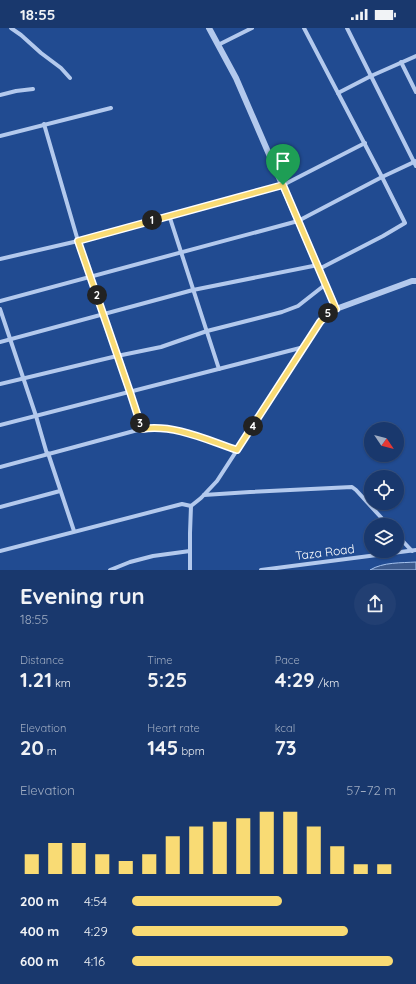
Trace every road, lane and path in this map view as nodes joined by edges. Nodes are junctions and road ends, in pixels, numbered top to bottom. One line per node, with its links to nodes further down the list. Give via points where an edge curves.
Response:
1 (11, 28): 10 (street)
2 (209, 28): 6 (street)
3 (252, 28): 6 (street)
4 (304, 28): 13 (street)
5 (347, 28): 9 (street)
6 (218, 45): 21 (street, via 236,78)
7 (416, 56): 8 (street)
8 (401, 62): 9 (street); 12 (street)
9 (371, 76): 13 (street); 19 (street)
10 (70, 78)
11 (33, 89): 14 (street)
12 (416, 92)
13 (338, 93): 18 (street)
14 (0, 95)
15 (111, 108): 16 (street)
16 (44, 124): 17 (street); 24 (street)
17 (0, 136)
18 (365, 143): 20 (street); 21 (street)
19 (415, 163): 20 (street)
20 (382, 176): 23 (street); 27 (street, via 405,223)
21 (283, 185): 22 (street); 23 (street)
22 (169, 215): 24 (street); 25 (street)
23 (298, 221): 25 (street); 27 (street)
24 (78, 241): 26 (street); 28 (street)
25 (181, 253): 28 (street); 31 (street)
26 (0, 259)
27 (318, 267): 30 (street); 31 (street)
28 (90, 277): 32 (street); 35 (street)
29 (416, 281): 34 (street)
30 (326, 284): 34 (street); 36 (street, via 298,306)
31 (194, 290): 35 (street); 36 (street)
32 (0, 301)
33 (0, 309): 37 (street)
34 (336, 309): 39 (street, via 330,311 320,322)
35 (104, 314): 37 (street); 40 (street)
36 (207, 331): 40 (street, via 161,347); 41 (street)
37 (10, 340): 38 (street); 42 (street)
38 (0, 342)
39 (305, 347): 41 (street); 48 (street)
40 (117, 356): 42 (street); 44 (street)
41 (219, 369): 44 (street)
42 (23, 378): 43 (street); 45 (street)
43 (0, 384)
44 (130, 392): 45 (street); 47 (street)
45 (36, 416): 46 (street); 49 (street)
46 (0, 425)
47 (142, 429): 48 (street, via 185,432); 49 (street)
48 (237, 450): 52 (street, via 217,481)
49 (47, 454): 50 (street); 51 (street)
50 (0, 467)
51 (60, 491): 54 (street); 56 (street)
52 (204, 495): 53 (street); 55 (street, via 352,487)
53 (191, 506): 56 (street, via 182,504); 59 (street)
54 (0, 507)
55 (382, 518)
56 (74, 532): 58 (street)
57 (404, 542): 60 (street)
58 (0, 551)
59 (190, 551): 61 (street, via 153,556); 62 (street)
60 (414, 551): 63 (street, Taza Road)
61 (110, 570)
62 (190, 570)
63 (261, 570)

